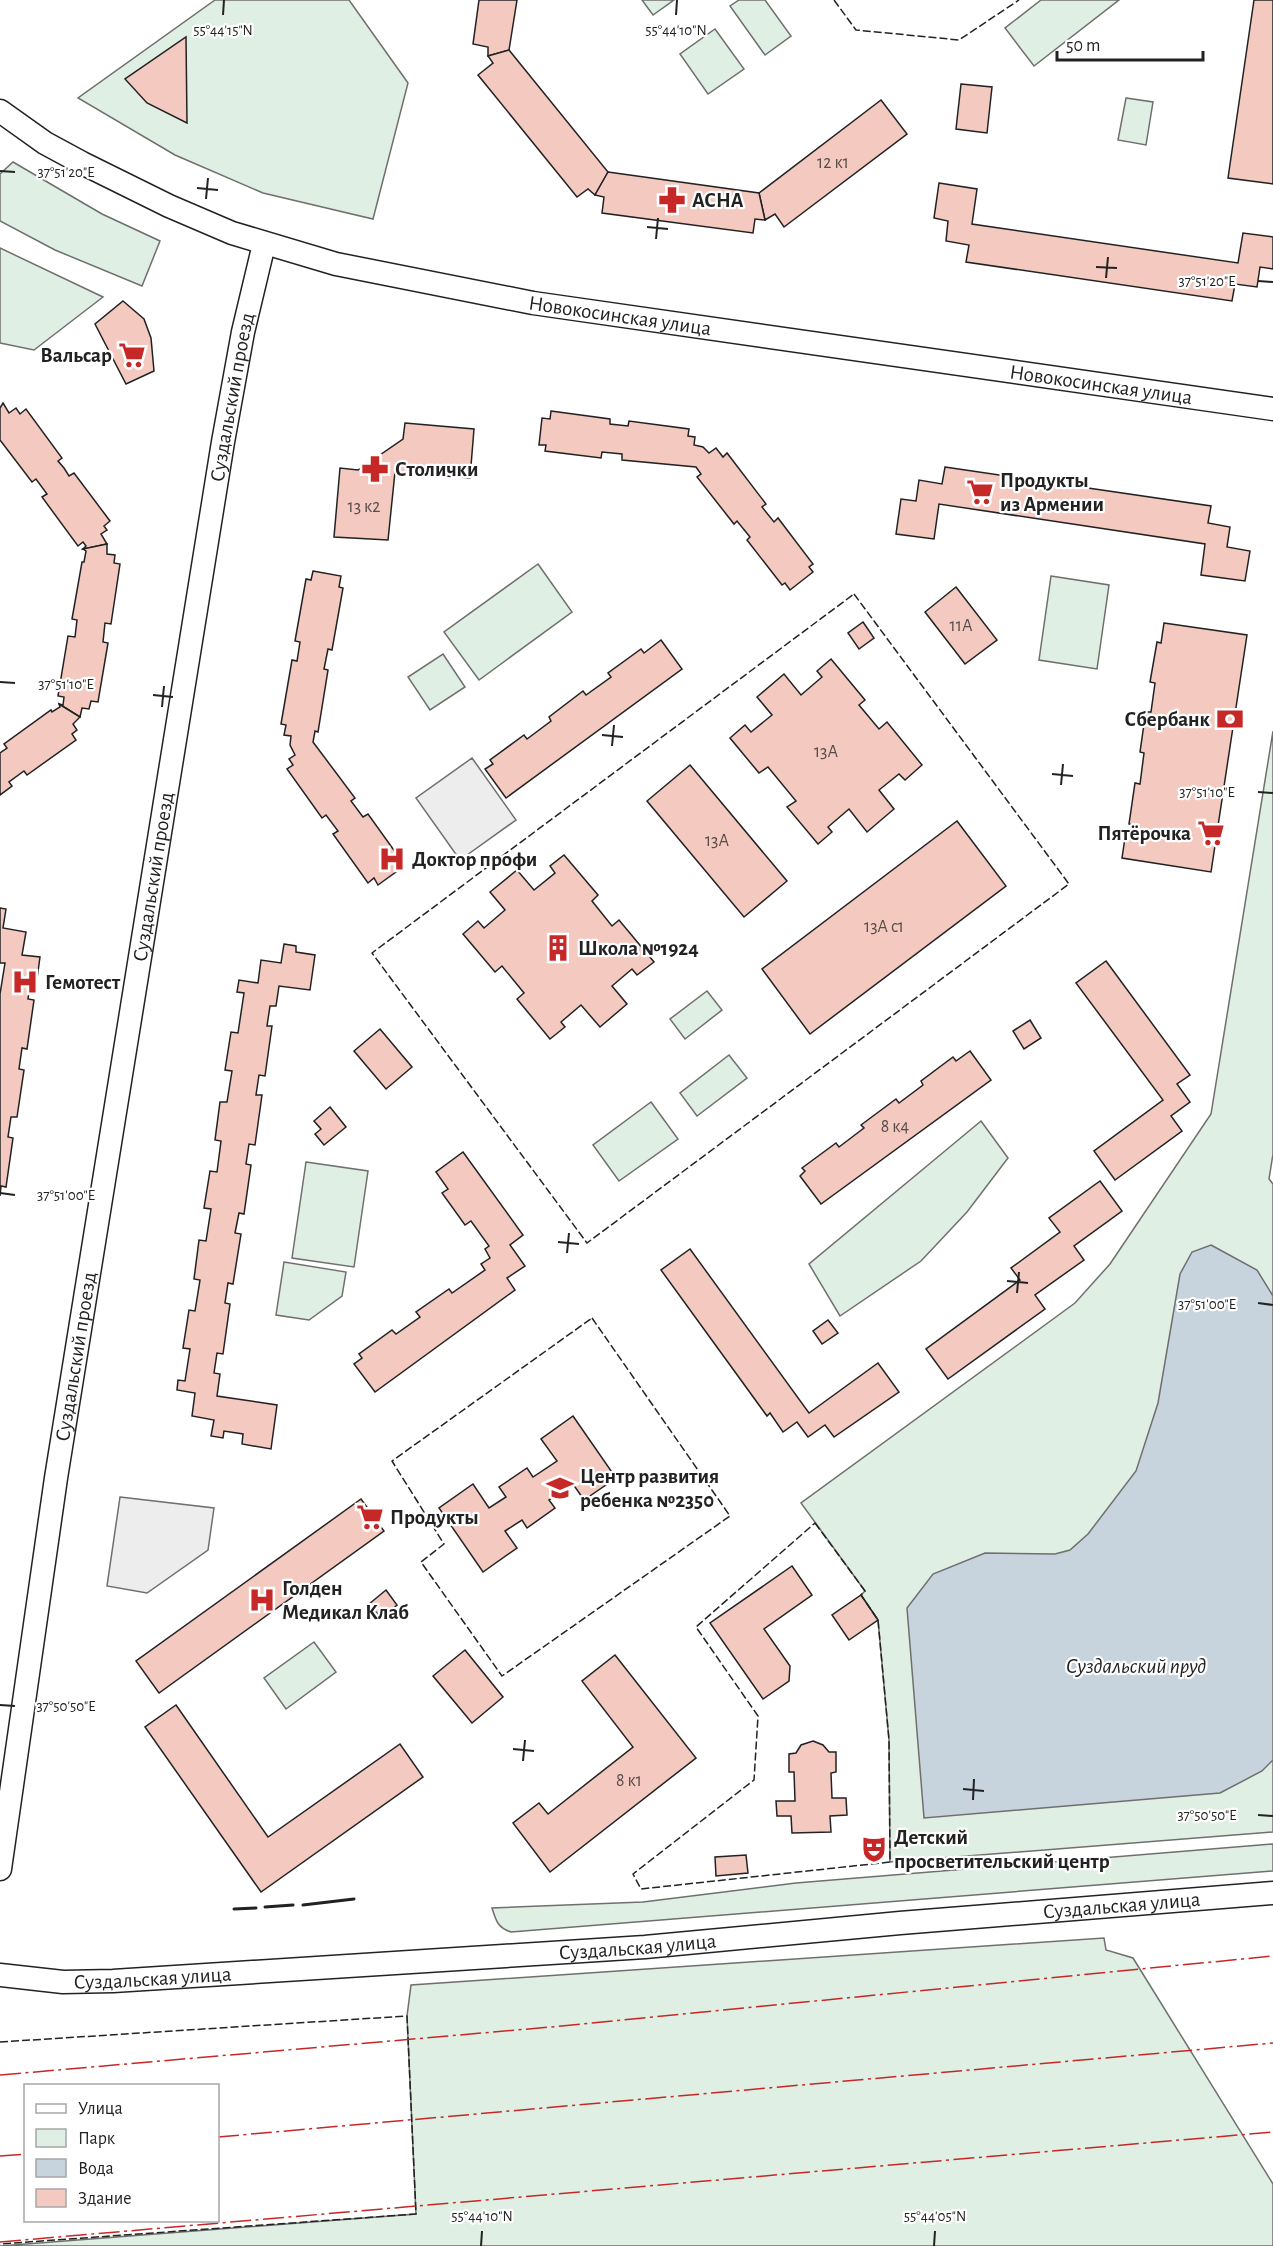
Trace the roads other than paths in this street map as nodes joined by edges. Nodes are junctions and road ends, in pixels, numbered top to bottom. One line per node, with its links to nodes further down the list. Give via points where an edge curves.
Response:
1 (0, 111): 2 (street, Новокосинская улица, via 45,142 109,177)
2 (264, 244): 3 (street, Новокосинская улица, via 386,276 533,303); 4 (street, Суздальский проезд, via 221,453 56,1478)
3 (1273, 409)
4 (0, 1869)
5 (1273, 1893): 6 (street, Суздальская улица, via 645,1947 113,1981 63,1982)
6 (0, 1975)

